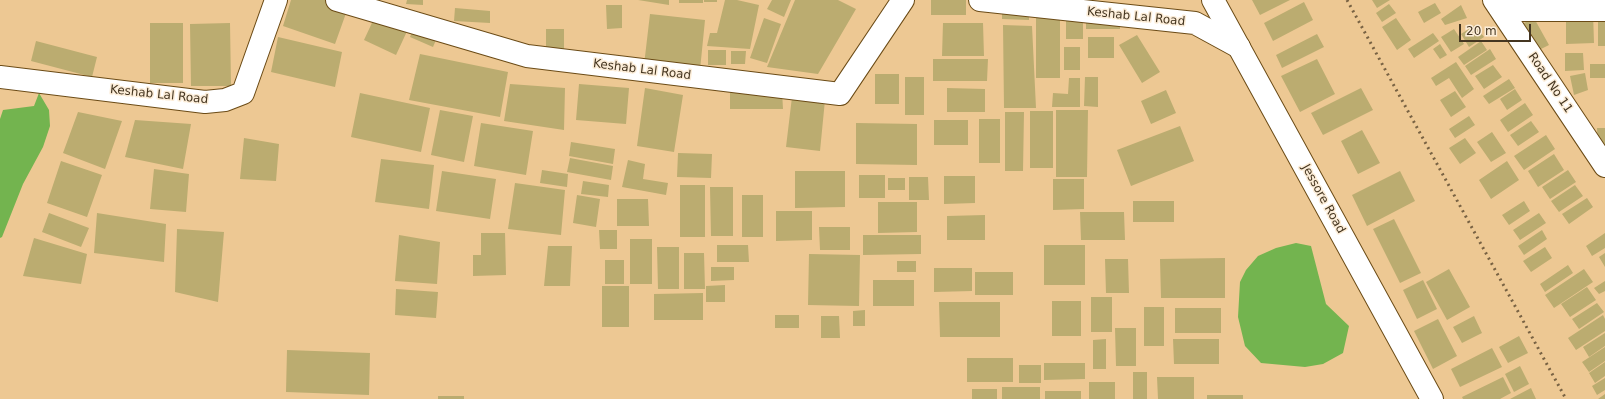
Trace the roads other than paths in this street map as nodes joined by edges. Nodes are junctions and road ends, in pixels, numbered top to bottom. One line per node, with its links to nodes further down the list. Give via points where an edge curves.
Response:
1 (276, 0): 9 (main road, Keshab Lal Road, via 243,93 225,100 205,102)
2 (337, 0): 3 (main road, Keshab Lal Road, via 527,56 840,94)
3 (903, 0)
4 (980, 0): 8 (main road, Keshab Lal Road, via 1195,23)
5 (1213, 0): 8 (main road, Jessore Road)
6 (1498, 5): 7 (main road); 10 (main road, Road No 11)
7 (1605, 10)
8 (1239, 47): 11 (main road, Jessore Road)
9 (0, 77)
10 (1605, 166)
11 (1432, 399)

